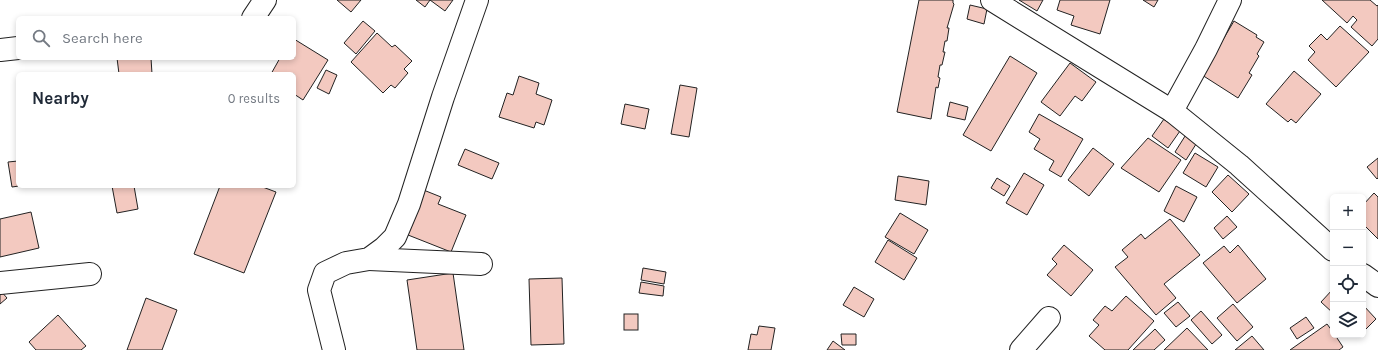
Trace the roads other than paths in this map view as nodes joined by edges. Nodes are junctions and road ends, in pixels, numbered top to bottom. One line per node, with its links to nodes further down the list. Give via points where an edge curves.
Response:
1 (265, 0): 5 (street)
2 (477, 0): 10 (street, via 447,83 409,204 395,237)
3 (992, 0): 8 (street)
4 (1230, 0): 8 (street)
5 (254, 16)
6 (16, 48): 7 (street)
7 (0, 50)
8 (1172, 111): 9 (street, via 1239,165)
9 (1330, 247)
10 (369, 259): 11 (street); 17 (street, via 346,263 325,273 319,290)
11 (481, 264)
12 (90, 274): 14 (street)
13 (1366, 277): 15 (street)
14 (0, 283)
15 (1378, 286)
16 (1049, 318): 18 (street)
17 (334, 350)
18 (1021, 350)

